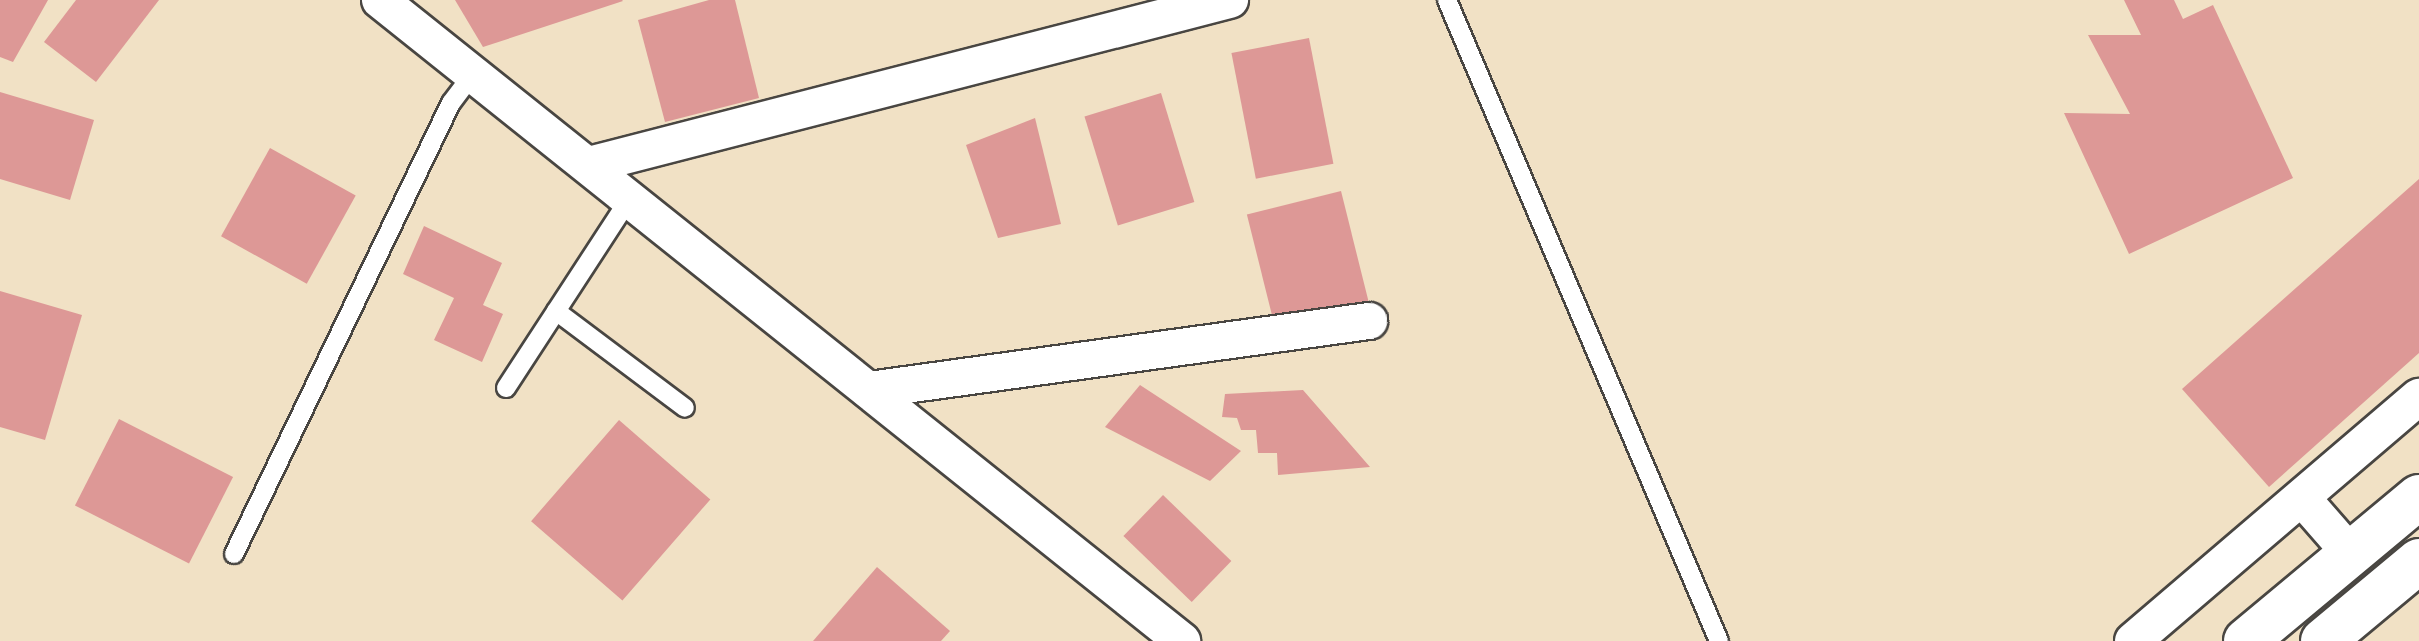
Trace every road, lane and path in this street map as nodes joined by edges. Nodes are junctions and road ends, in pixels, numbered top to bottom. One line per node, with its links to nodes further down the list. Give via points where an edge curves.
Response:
1 (380, 0): 4 (street)
2 (1230, 0): 5 (street)
3 (1447, 0): 19 (lane)
4 (472, 75): 5 (street); 16 (lane, via 451,103)
5 (589, 165): 6 (street)
6 (630, 198): 7 (lane); 10 (street)
7 (556, 311): 9 (lane); 12 (lane)
8 (1369, 321): 10 (street)
9 (506, 388)
10 (869, 390): 18 (street)
11 (2419, 397): 14 (street)
12 (685, 408)
13 (2419, 497): 15 (highway)
14 (2302, 498): 15 (street); 20 (street)
15 (2350, 553): 21 (highway)
16 (234, 554)
17 (2419, 561): 22 (highway)
18 (1182, 641)
19 (1719, 641)
20 (2133, 641)
21 (2246, 641)
22 (2323, 641)

